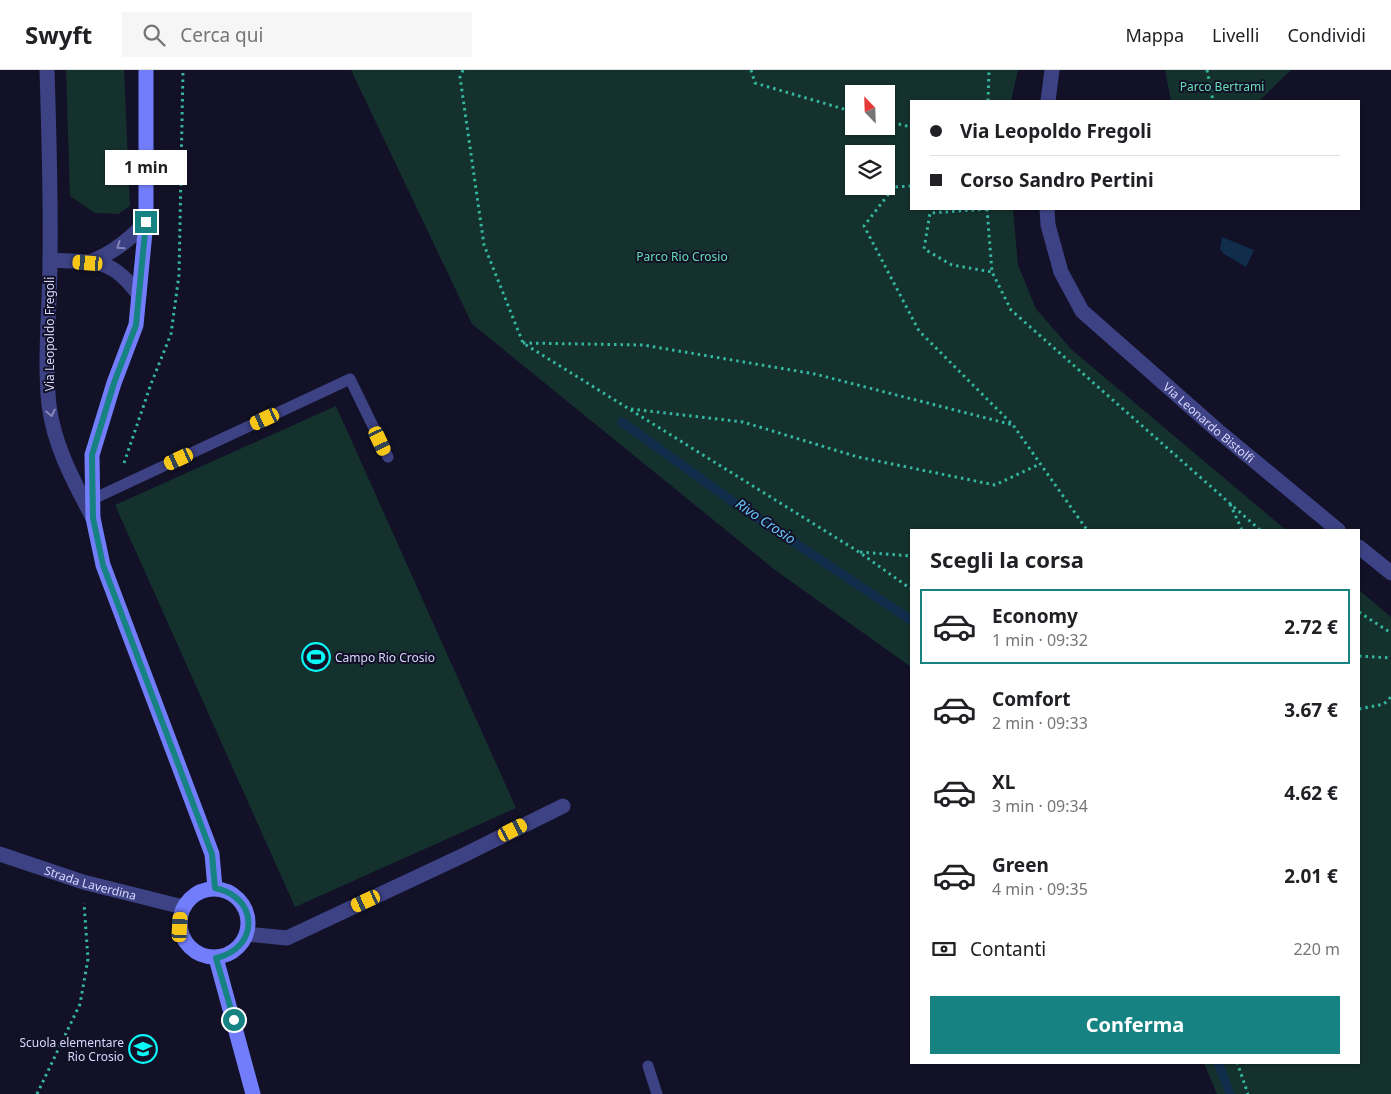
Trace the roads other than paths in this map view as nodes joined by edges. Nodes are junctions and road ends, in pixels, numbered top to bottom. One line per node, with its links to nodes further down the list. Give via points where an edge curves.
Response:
1 (47, 70): 7 (street, Via Leopoldo Fregoli)
2 (146, 70): 6 (street)
3 (1052, 70): 4 (street)
4 (1048, 100)
5 (1047, 210): 13 (street, Via Leonardo Bistolfi, via 1061,272 1082,311 1217,430)
6 (146, 222): 8 (street, one-way to 8, via 107,255); 9 (street)
7 (50, 260): 8 (street, Via Leopoldo Fregoli); 12 (street, Via Leopoldo Fregoli, one-way to 12, via 47,368 50,406 58,443)
8 (88, 263): 9 (street, Via Leopoldo Fregoli, via 108,264 125,277)
9 (139, 295): 11 (street, via 136,325 92,455)
10 (388, 457): 11 (lane, via 350,379)
11 (93, 499): 12 (street)
12 (93, 518): 18 (street, Via Leopoldo Fregoli, via 103,565 212,854)
13 (1337, 529)
14 (1360, 548): 15 (street)
15 (1391, 573)
16 (562, 806): 20 (street, via 287,938)
17 (0, 854): 19 (street, Strada Laverdina, via 83,882)
18 (215, 888): 19 (street, via 197,893); 20 (street, via 226,891 243,903 247,913)
19 (183, 907): 21 (street, via 180,927 188,946 201,955)
20 (247, 934): 21 (street, via 235,950)
21 (216, 958): 23 (street)
22 (648, 1066): 24 (lane)
23 (253, 1094)
24 (657, 1094)

